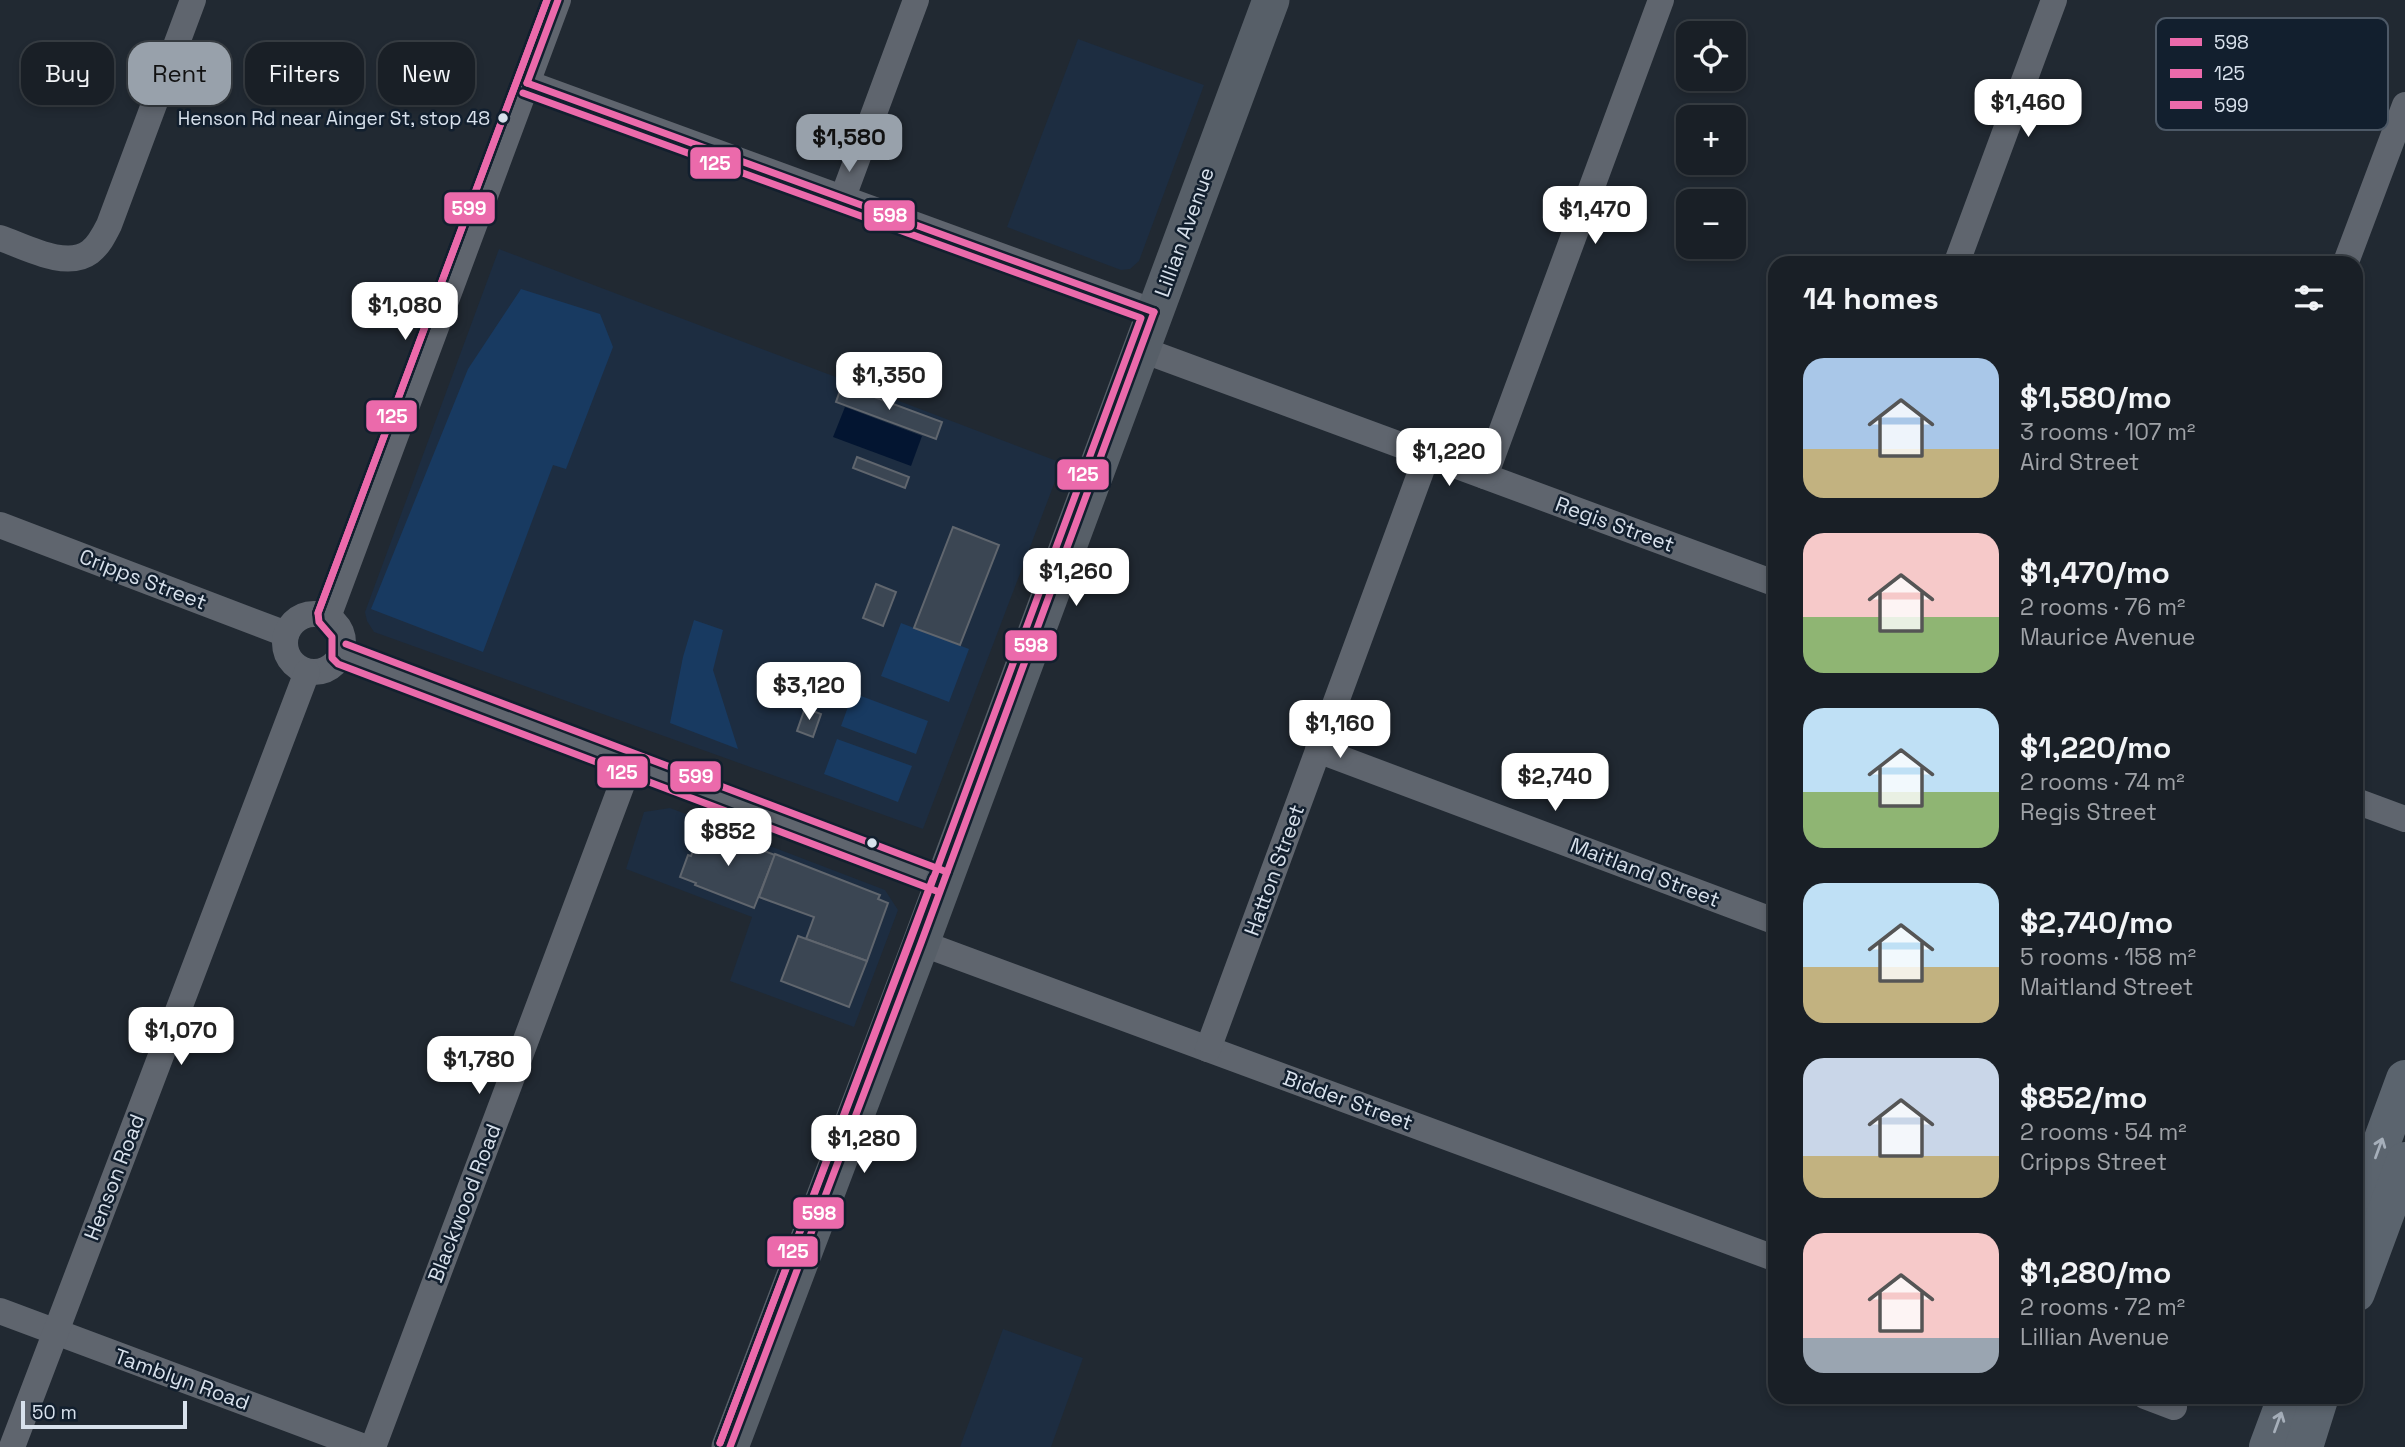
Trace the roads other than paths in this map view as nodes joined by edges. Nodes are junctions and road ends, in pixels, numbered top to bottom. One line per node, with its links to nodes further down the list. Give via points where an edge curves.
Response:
1 (193, 0): 10 (street, via 99,243 88,254 71,259)
2 (558, 0): 7 (street)
3 (916, 0): 9 (street)
4 (1270, 0): 13 (street, Lillian Avenue)
5 (1661, 0): 16 (street)
6 (2054, 0): 11 (street)
7 (527, 83): 9 (street); 19 (street)
8 (2405, 105): 12 (street)
9 (843, 197): 13 (street)
10 (0, 238)
11 (1960, 256)
12 (2348, 256)
13 (1154, 312): 14 (street, Lillian Avenue)
14 (1140, 349): 15 (street, Regis Street); 27 (street, Lillian Avenue)
15 (1427, 455): 16 (street, Regis Street); 23 (street, Hatton Street)
16 (1485, 475): 18 (street, Regis Street)
17 (2, 531): 20 (street, Cripps Street)
18 (1768, 581)
19 (328, 617): 20 (street, via 303,615); 21 (street, via 343,637)
20 (286, 634): 22 (street, via 287,653)
21 (342, 654): 22 (street, via 324,671); 24 (street)
22 (307, 672): 37 (street, Henson Road)
23 (1318, 750): 28 (street, Maitland Street); 30 (street, Hatton Street)
24 (630, 763): 27 (street); 45 (street, Blackwood Road)
25 (2363, 804): 26 (street)
26 (2405, 819)
27 (943, 882): 29 (street, Lillian Avenue)
28 (1768, 919)
29 (921, 943): 30 (street, Bidder Street); 42 (street, Lillian Avenue)
30 (1208, 1049): 34 (street, Bidder Street)
31 (2405, 1079): 33 (highway, one-way to 31)
32 (2405, 1161): 35 (highway)
33 (2363, 1193)
34 (1768, 1256)
35 (2363, 1274)
36 (0, 1311): 37 (street, Tamblyn Road)
37 (55, 1332): 43 (street, Henson Road); 44 (street, Tamblyn Road)
38 (2166, 1404): 41 (street)
39 (2284, 1404): 46 (highway, one-way to 39)
40 (2317, 1404): 47 (highway)
41 (2174, 1407)
42 (738, 1445)
43 (12, 1447)
44 (364, 1447)
45 (373, 1447)
46 (2268, 1447)
47 (2304, 1447)

